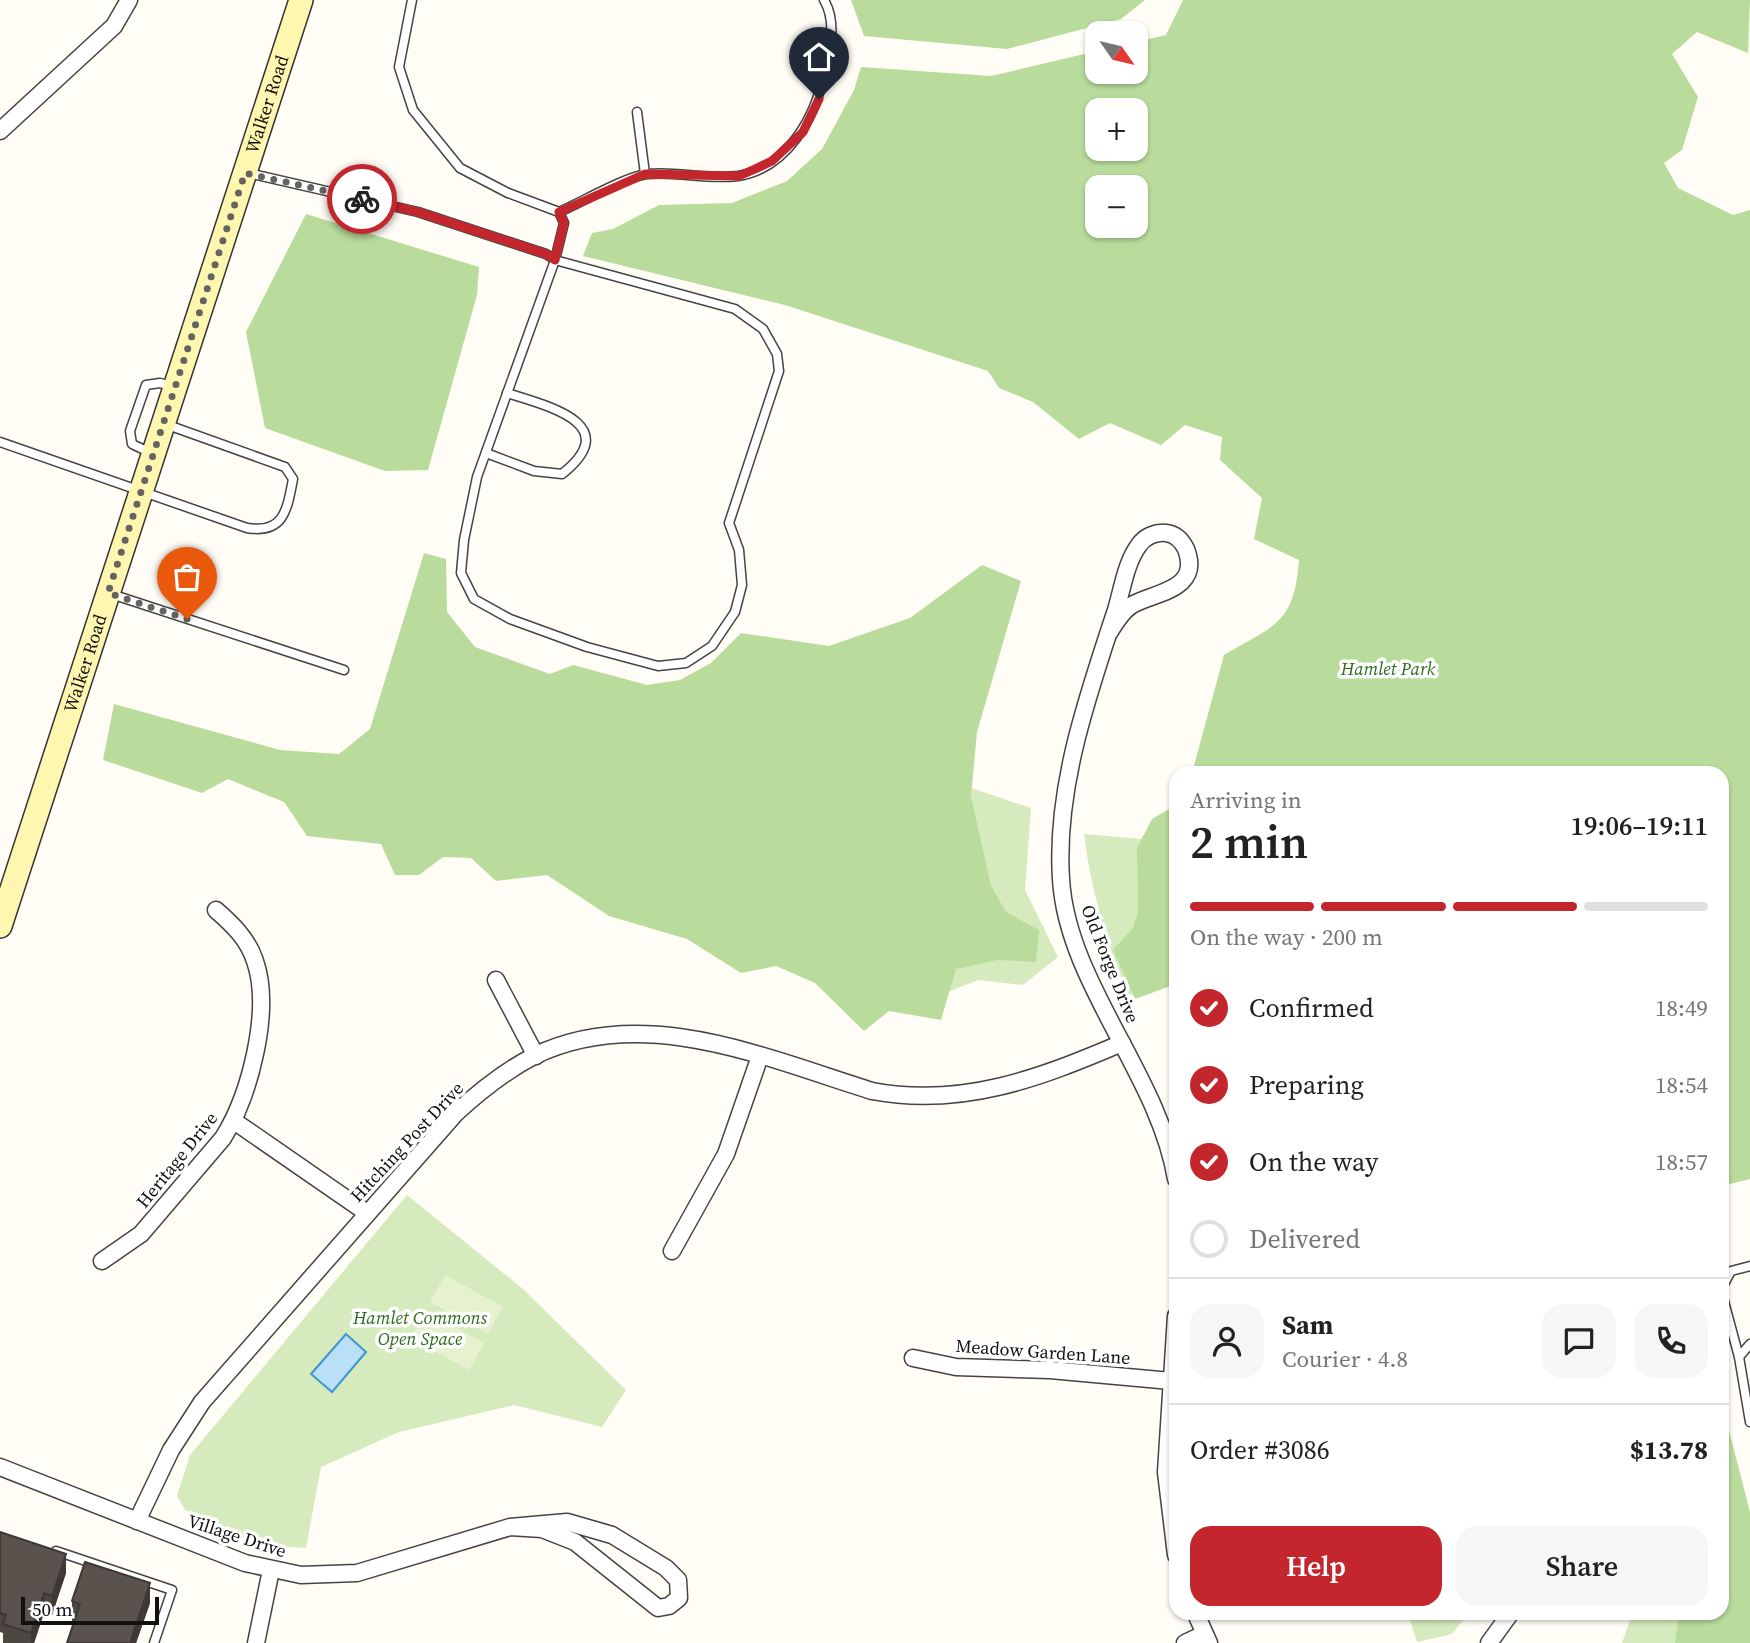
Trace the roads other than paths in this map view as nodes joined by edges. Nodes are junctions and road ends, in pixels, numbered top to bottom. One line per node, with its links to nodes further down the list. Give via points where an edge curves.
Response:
1 (129, 0): 6 (street, via 114,26)
2 (300, 0): 7 (street, Walker Road)
3 (412, 0): 9 (lane, via 399,67 413,110 460,168)
4 (824, 0): 8 (lane, via 830,9 832,39 819,99 803,132 772,161 739,176)
5 (637, 112): 8 (lane)
6 (0, 131)
7 (245, 173): 10 (lane, via 418,212); 11 (street, Walker Road)
8 (645, 174): 9 (lane)
9 (559, 212): 10 (lane, via 564,223)
10 (555, 260): 12 (lane); 15 (lane, via 735,309 763,329 777,355 779,371 729,523 739,550 742,585 735,612 712,646 686,663 658,666 510,619 474,599 461,573 464,540)
11 (175, 387): 13 (street, Walker Road); 16 (lane, via 146,385 140,400 129,438 135,447)
12 (507, 393): 15 (lane); 15 (lane, via 562,411 583,427 587,442 579,461 562,474 534,471)
13 (163, 424): 16 (street, Walker Road); 17 (lane, via 285,467 293,478 288,508 275,525 263,530)
14 (0, 442): 17 (lane)
15 (486, 453)
16 (153, 454): 17 (street, Walker Road)
17 (141, 492): 18 (street, Walker Road)
18 (108, 593): 20 (lane); 22 (street, Walker Road)
19 (1109, 633): 19 (street, Old Forge Drive, via 1139,544 1154,533 1169,533 1181,540 1188,568 1182,583 1130,606); 24 (street, Old Forge Drive, via 1078,733 1061,817 1061,880 1067,919)
20 (344, 670)
21 (216, 910): 27 (street, Heritage Drive, via 247,942 261,1002 254,1057)
22 (0, 926)
23 (496, 981): 25 (street)
24 (1122, 1043): 26 (street, Hitching Post Drive, via 1033,1079 940,1096 872,1091); 28 (street, Old Forge Drive, via 1148,1091)
25 (536, 1056): 26 (street, Hitching Post Drive, via 568,1044 633,1033 699,1040); 29 (street, Hitching Post Drive, via 483,1089 456,1113)
26 (760, 1056): 30 (street, via 726,1154)
27 (234, 1121): 29 (street); 31 (street, Heritage Drive, via 141,1234)
28 (1169, 1157)
29 (367, 1213): 43 (street, Hitching Post Drive, via 202,1402 171,1450)
30 (673, 1251)
31 (102, 1261)
32 (1750, 1266): 33 (lane)
33 (1729, 1275)
34 (1729, 1320): 36 (lane)
35 (1750, 1344): 36 (lane)
36 (1739, 1357): 40 (lane)
37 (913, 1358): 38 (street, Meadow Garden Lane, via 956,1367)
38 (1169, 1381)
39 (1169, 1417): 42 (street)
40 (1750, 1422)
41 (0, 1467): 43 (street, Village Drive)
42 (1169, 1497)
43 (136, 1521): 46 (street, Village Drive)
44 (510, 1527): 44 (street, Village Drive, via 542,1529 575,1542 658,1608 680,1598 681,1586 673,1573 612,1535 567,1522); 46 (street, Village Drive, via 357,1573 311,1575)
45 (40, 1546): 50 (lane, via 172,1590)
46 (271, 1570): 51 (street)
47 (1198, 1620): 49 (street)
48 (1506, 1620): 53 (street)
49 (1206, 1638): 52 (street)
50 (154, 1643)
51 (256, 1643)
52 (1185, 1643)
53 (1489, 1643)

